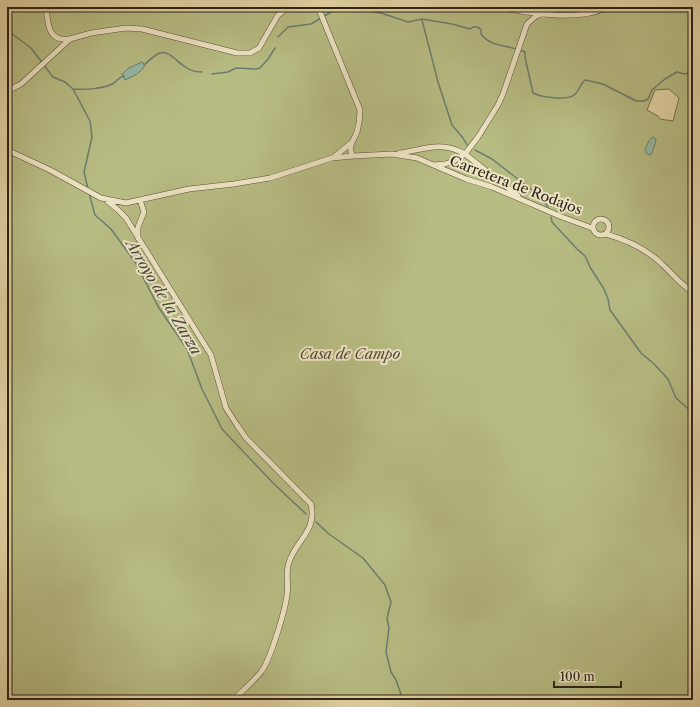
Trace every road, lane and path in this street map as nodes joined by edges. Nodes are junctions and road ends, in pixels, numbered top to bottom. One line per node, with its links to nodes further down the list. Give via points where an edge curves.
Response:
1 (46, 7): 10 (street, via 48,26)
2 (289, 7): 11 (street, via 278,15 259,48 250,53 237,53 149,30 126,28)
3 (496, 7): 6 (street)
4 (608, 7): 8 (street, via 579,16)
5 (318, 9): 14 (street, via 360,110 359,125)
6 (519, 10): 7 (street); 9 (street, via 526,15)
7 (529, 12): 8 (street); 9 (street, via 531,15)
8 (542, 13): 9 (street)
9 (528, 23): 17 (street, via 498,105)
10 (57, 38): 11 (street); 12 (street, via 57,46)
11 (70, 39): 12 (street)
12 (52, 55): 13 (street, via 21,84)
13 (7, 91)
14 (352, 142): 18 (street, via 350,152); 19 (street)
15 (7, 150): 21 (street)
16 (392, 154): 17 (street, via 447,146); 18 (street); 20 (street, Carretera de Rodajos, via 417,158)
17 (465, 154): 20 (street, via 445,164); 23 (street)
18 (353, 156): 19 (street)
19 (332, 158): 22 (street, via 270,178 189,189)
20 (431, 165): 23 (street, Carretera de Rodajos)
21 (106, 200): 22 (street, via 126,203); 24 (street)
22 (140, 200): 25 (street, via 144,212)
23 (525, 201): 26 (street, Carretera de Rodajos)
24 (126, 218): 25 (street, via 132,221); 28 (street)
25 (140, 220): 28 (street)
26 (592, 228): 27 (street, via 599,235); 27 (street, via 597,220 605,219 610,226)
27 (606, 234): 29 (street, via 650,254)
28 (138, 239): 30 (street, via 211,355 226,408 237,425 246,438 311,504 313,514 308,529 289,563 286,579 288,592 267,662 262,672)
29 (693, 292)
30 (233, 700)

